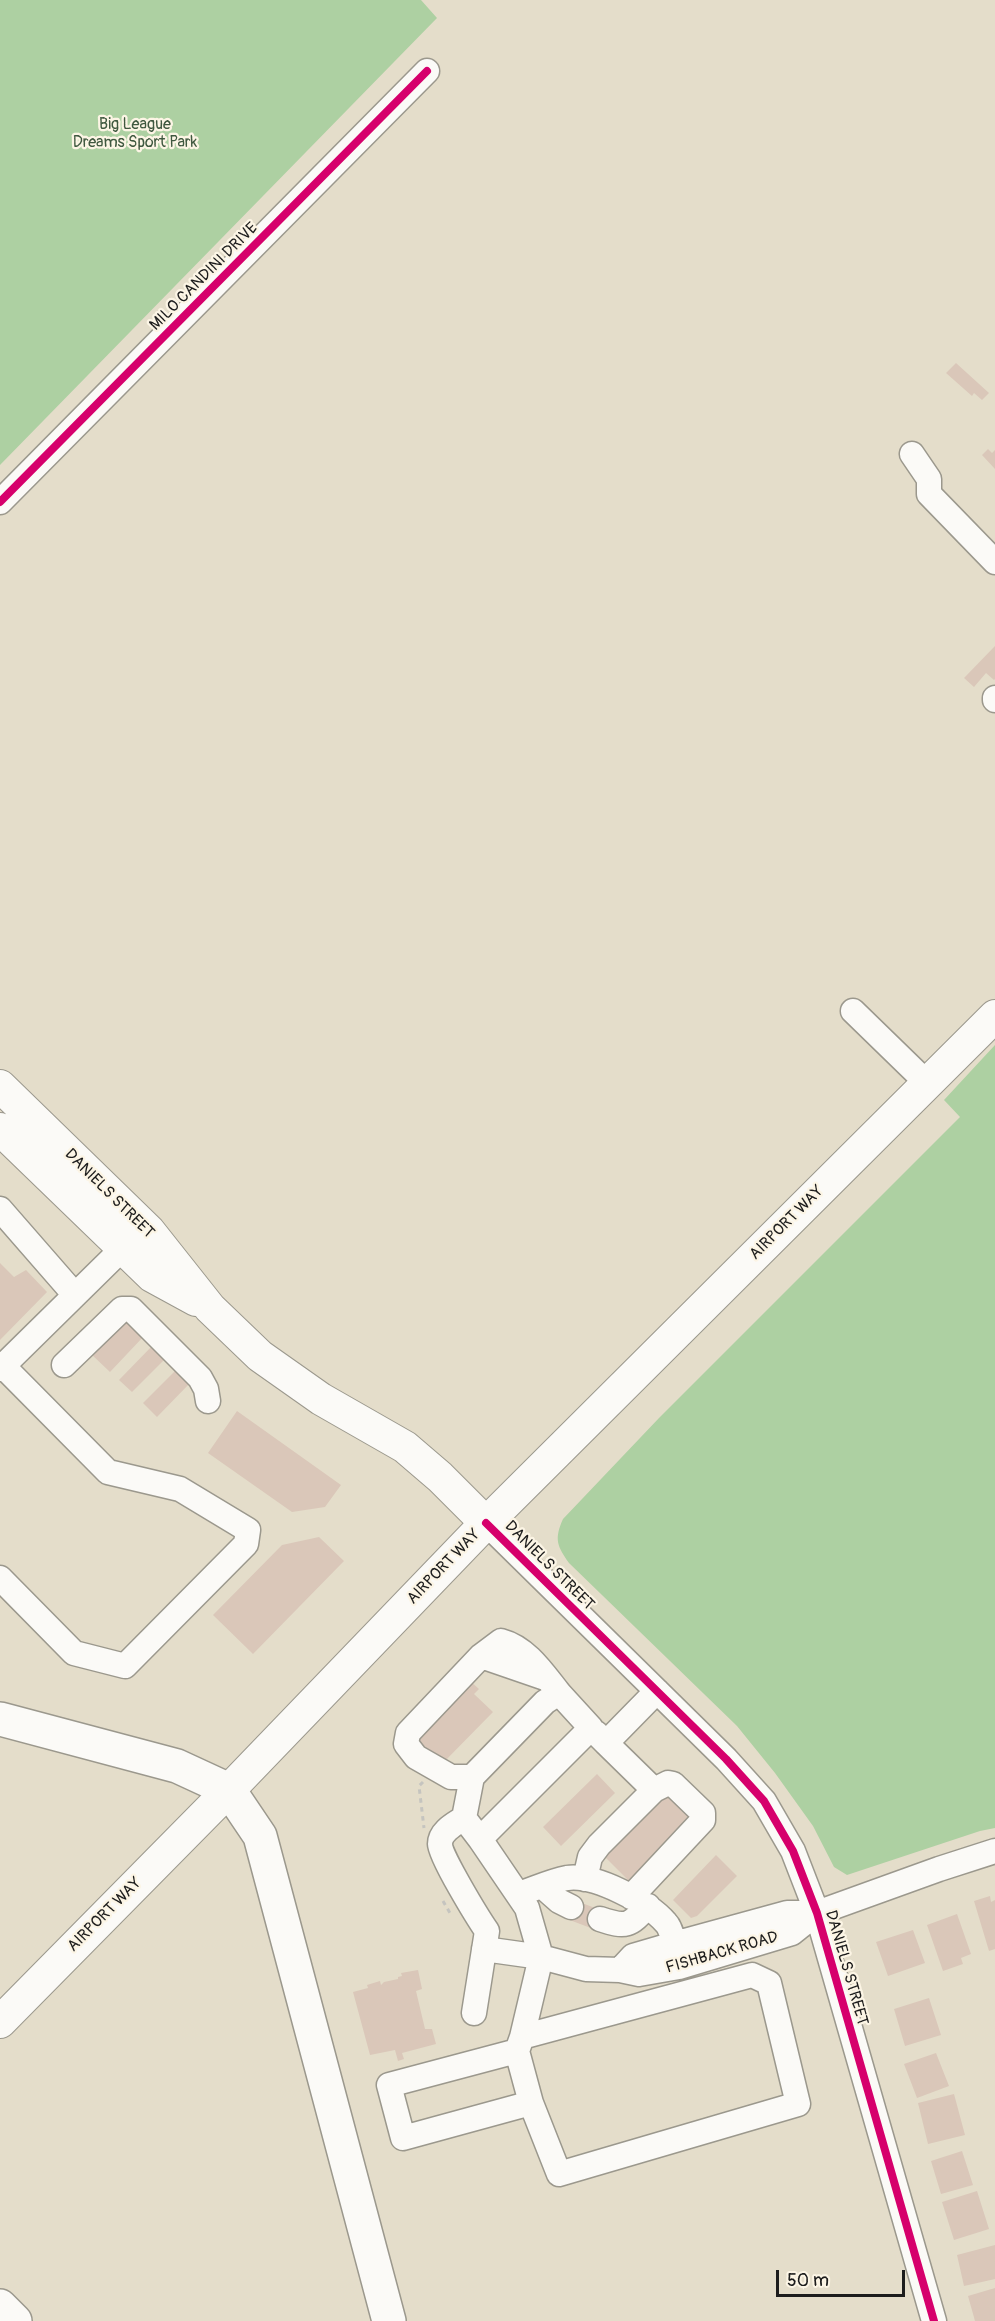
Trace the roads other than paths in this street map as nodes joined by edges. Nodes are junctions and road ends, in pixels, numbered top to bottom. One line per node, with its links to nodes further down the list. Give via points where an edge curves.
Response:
1 (427, 71): 3 (street, MILO CANDINI DRIVE)
2 (912, 454): 4 (street, via 929,479 929,494)
3 (0, 502)
4 (995, 562)
5 (853, 1011): 7 (street)
6 (995, 1016): 7 (main road, AIRPORT WAY)
7 (927, 1083): 18 (main road, AIRPORT WAY)
8 (0, 1086): 12 (main road, DANIELS STREET, via 149,1231)
9 (0, 1129): 11 (main road, DANIELS STREET)
10 (0, 1209): 13 (street)
11 (123, 1248): 12 (street, via 145,1245); 13 (street); 14 (main road, DANIELS STREET, via 152,1276)
12 (169, 1256): 14 (main road, DANIELS STREET)
13 (75, 1295): 16 (street)
14 (210, 1308): 18 (main road, DANIELS STREET, via 260,1356 321,1399 405,1447)
15 (64, 1365): 17 (street, via 122,1309 131,1310 200,1378)
16 (1, 1368): 19 (street, via 108,1472 180,1489 248,1530 246,1544 125,1666 74,1653)
17 (208, 1401)
18 (486, 1523): 21 (street, DANIELS STREET); 25 (main road, AIRPORT WAY)
19 (0, 1578)
20 (553, 1686): 23 (street); 24 (street, via 545,1702); 24 (street, via 514,1645 501,1641 481,1656 408,1733 406,1744 416,1757 451,1777)
21 (657, 1691): 23 (street); 35 (street, DANIELS STREET, via 764,1801 793,1851)
22 (0, 1719): 25 (highway, via 177,1766)
23 (599, 1736): 26 (street); 28 (street)
24 (472, 1777): 27 (street)
25 (228, 1790): 42 (main road, AIRPORT WAY); 47 (highway, via 260,1836)
26 (654, 1790): 30 (street, via 594,1851); 33 (street, via 674,1784 703,1813 703,1820)
27 (464, 1818): 28 (street); 37 (street, via 445,1830 440,1843 487,1931)
28 (480, 1839): 32 (street)
29 (995, 1851): 35 (street, FISHBACK ROAD)
30 (585, 1879): 31 (street, via 567,1878); 33 (street)
31 (542, 1886): 32 (street); 34 (street)
32 (519, 1894): 39 (street)
33 (640, 1902): 36 (street, via 632,1923); 38 (street, via 668,1924)
34 (571, 1907)
35 (817, 1913): 38 (street, FISHBACK ROAD, via 787,1913); 48 (street, DANIELS STREET)
36 (600, 1919)
37 (483, 1949): 39 (street, FISHBACK ROAD); 41 (street)
38 (677, 1956): 39 (street, FISHBACK ROAD, via 633,1956 620,1970 586,1969); 40 (street)
39 (541, 1957): 43 (street)
40 (687, 1992): 43 (street); 44 (street, via 752,1975 769,1983 798,2104 559,2174)
41 (474, 2013)
42 (0, 2022)
43 (520, 2044): 44 (street); 44 (street, via 389,2085 403,2138)
44 (531, 2103)
45 (0, 2306): 46 (highway)
46 (15, 2321)
47 (389, 2321)
48 (934, 2321)

